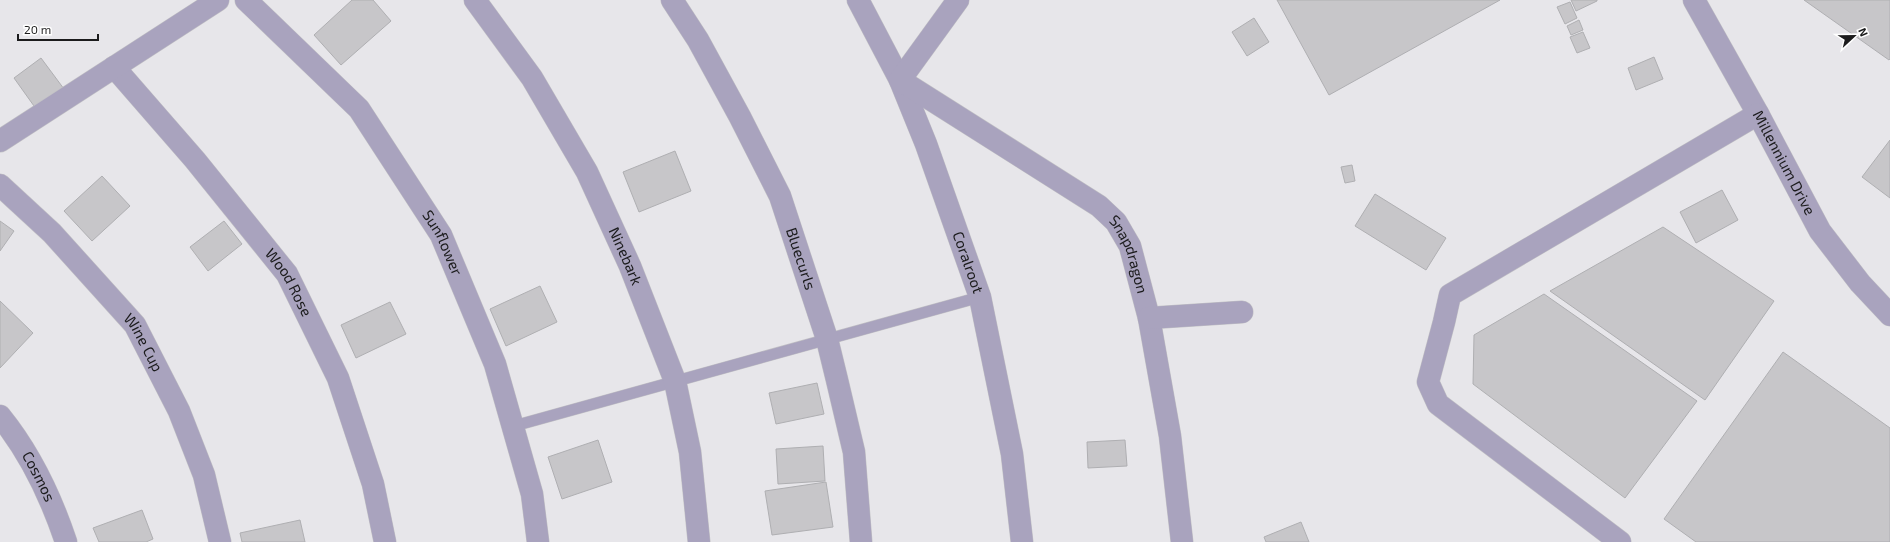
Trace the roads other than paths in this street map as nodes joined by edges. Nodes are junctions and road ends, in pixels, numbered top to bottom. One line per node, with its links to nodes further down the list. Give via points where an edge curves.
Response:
1 (218, 0): 8 (street)
2 (246, 0): 20 (street, Sunflower, via 359,109 440,235 495,364)
3 (474, 0): 18 (street, Ninebark, via 532,78 587,172 630,266)
4 (672, 0): 17 (street, Bluecurls, via 733,103 780,196)
5 (858, 0): 9 (street, Coralroot)
6 (958, 0): 9 (street)
7 (1694, 0): 10 (street, Millennium Drive)
8 (114, 67): 11 (street); 23 (street, Wood Rose, via 195,160 287,274 338,378 373,484)
9 (900, 80): 13 (street, Coralroot, via 926,144); 16 (street, Snapdragon, via 1099,206 1111,217 1130,246)
10 (1758, 114): 15 (street, Millennium Drive, via 1820,231 1860,283); 29 (street, via 1450,295 1428,382 1438,404)
11 (0, 141)
12 (0, 185): 22 (street, Wine Cup, via 52,233 135,325 179,411 204,475)
13 (980, 297): 17 (lane); 27 (street, Coralroot, via 1012,454)
14 (1242, 312): 16 (street)
15 (1890, 316)
16 (1149, 318): 28 (street, Snapdragon, via 1170,436)
17 (827, 339): 18 (lane); 26 (street, Bluecurls, via 854,452)
18 (675, 381): 20 (lane); 25 (street, Ninebark, via 690,452)
19 (0, 416): 21 (street, Cosmos, via 15,435 53,506)
20 (514, 426): 24 (street, Sunflower, via 532,494)
21 (66, 542)
22 (220, 542)
23 (386, 542)
24 (538, 542)
25 (699, 542)
26 (861, 542)
27 (1022, 542)
28 (1182, 542)
29 (1620, 542)

